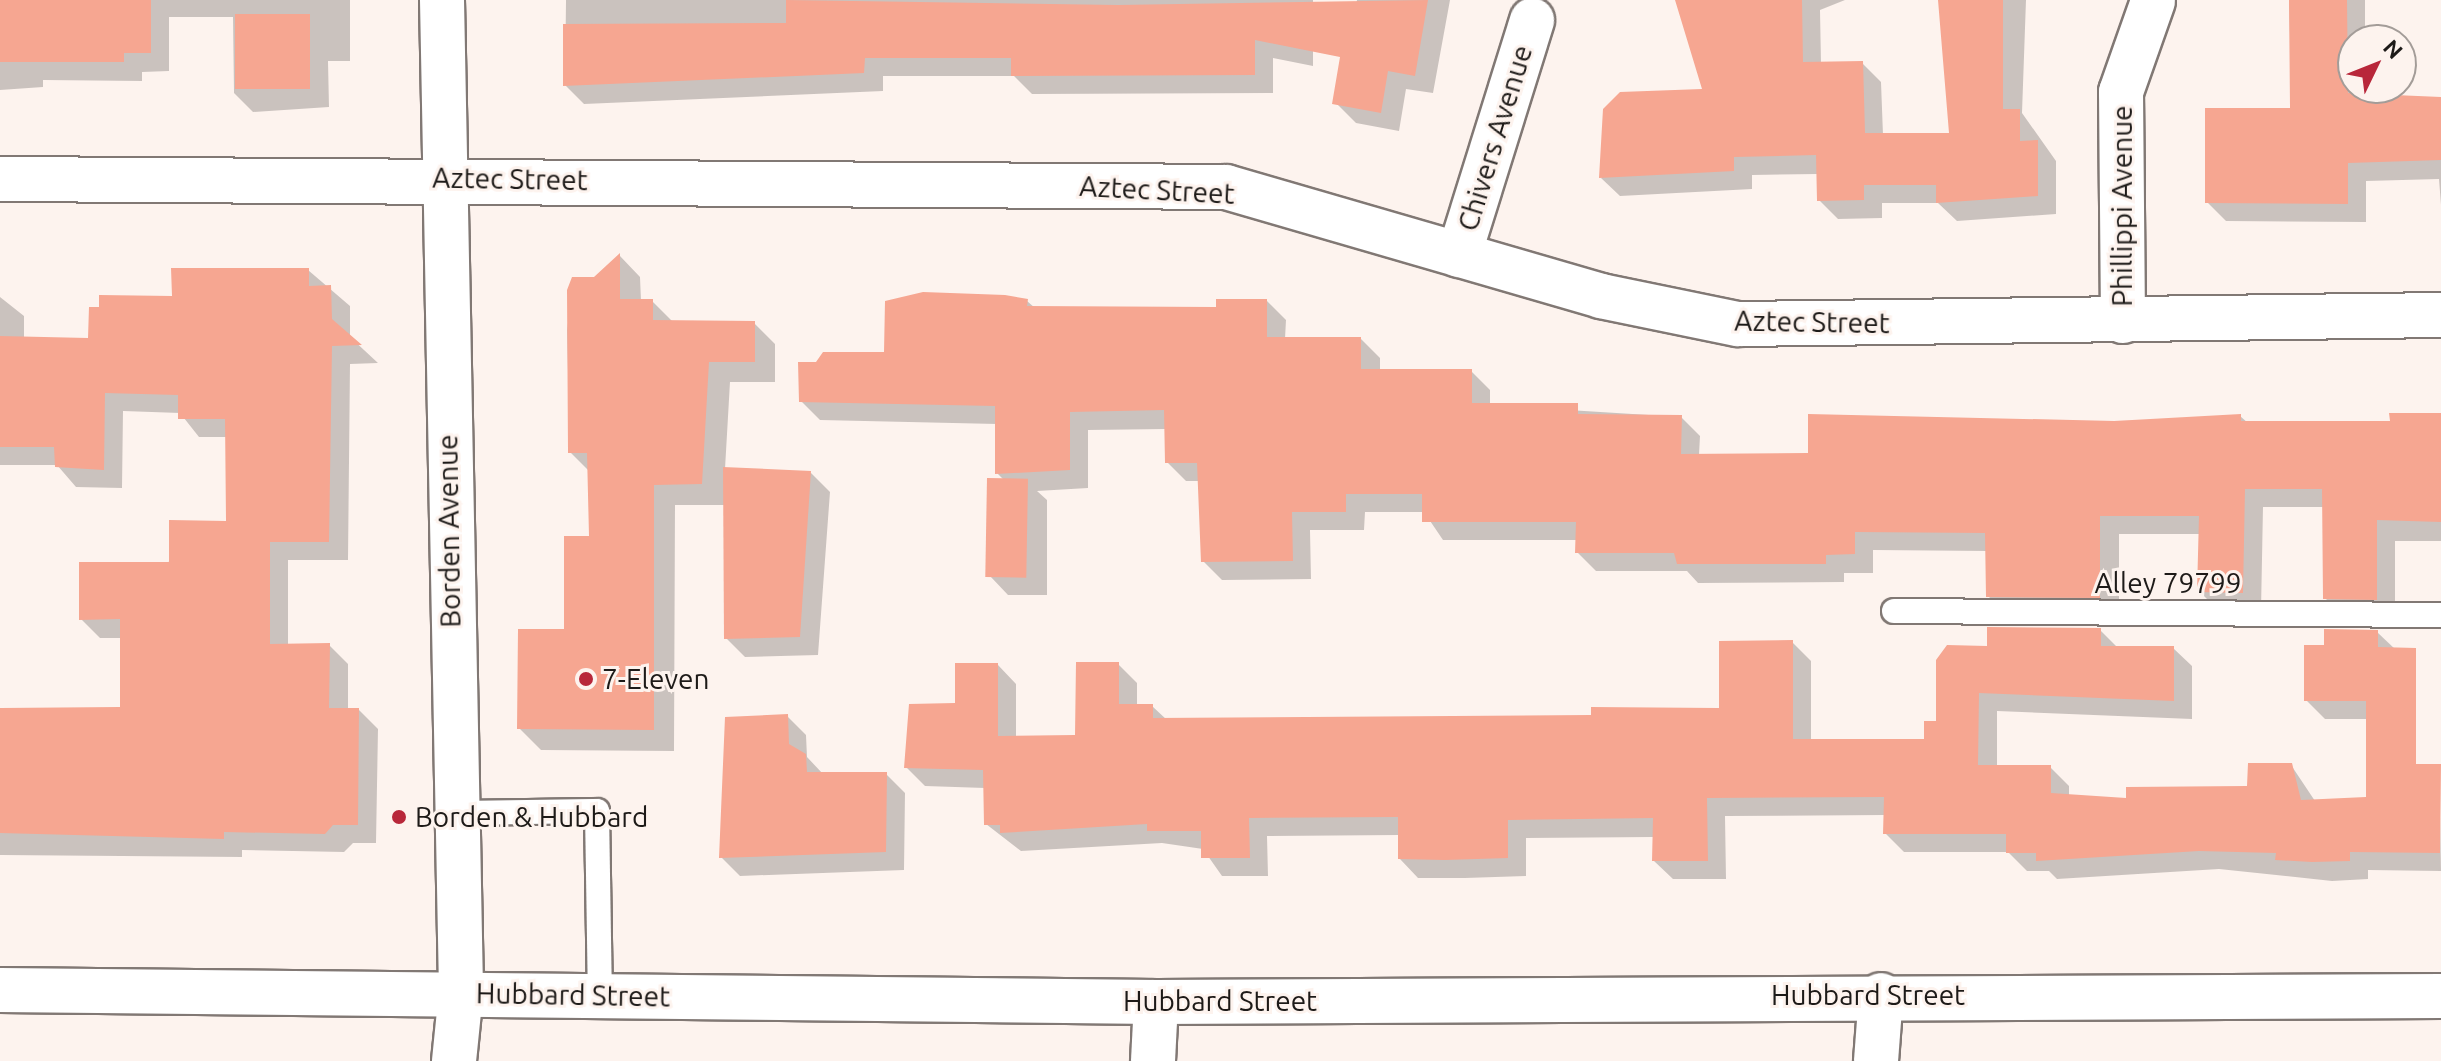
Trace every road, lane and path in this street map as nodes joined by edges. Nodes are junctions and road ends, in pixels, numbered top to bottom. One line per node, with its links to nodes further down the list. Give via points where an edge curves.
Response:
1 (442, 0): 4 (street, Borden Avenue)
2 (2153, 1): 8 (street, Phillippi Avenue, via 2121,92)
3 (1532, 20): 6 (street, Chivers Avenue)
4 (440, 178): 5 (street, Aztec Street); 6 (street, Aztec Street, via 1226,187); 11 (street, Borden Avenue)
5 (0, 179)
6 (1459, 255): 8 (street, Aztec Street, via 1738,324)
7 (2441, 315): 8 (street, Aztec Street)
8 (2123, 321)
9 (1894, 611): 10 (lane, Alley 79799)
10 (2441, 615)
11 (456, 813): 13 (street, Borden Avenue); 14 (lane, via 597,811)
12 (0, 990): 13 (street, Hubbard Street)
13 (461, 992): 14 (street, Hubbard Street); 18 (street, Borden Avenue)
14 (600, 995): 17 (street, Hubbard Street)
15 (1881, 995): 16 (street, Hubbard Street); 17 (street, Hubbard Street); 20 (street)
16 (2441, 996)
17 (1156, 1002): 19 (street)
18 (454, 1061)
19 (1153, 1061)
20 (1876, 1061)

